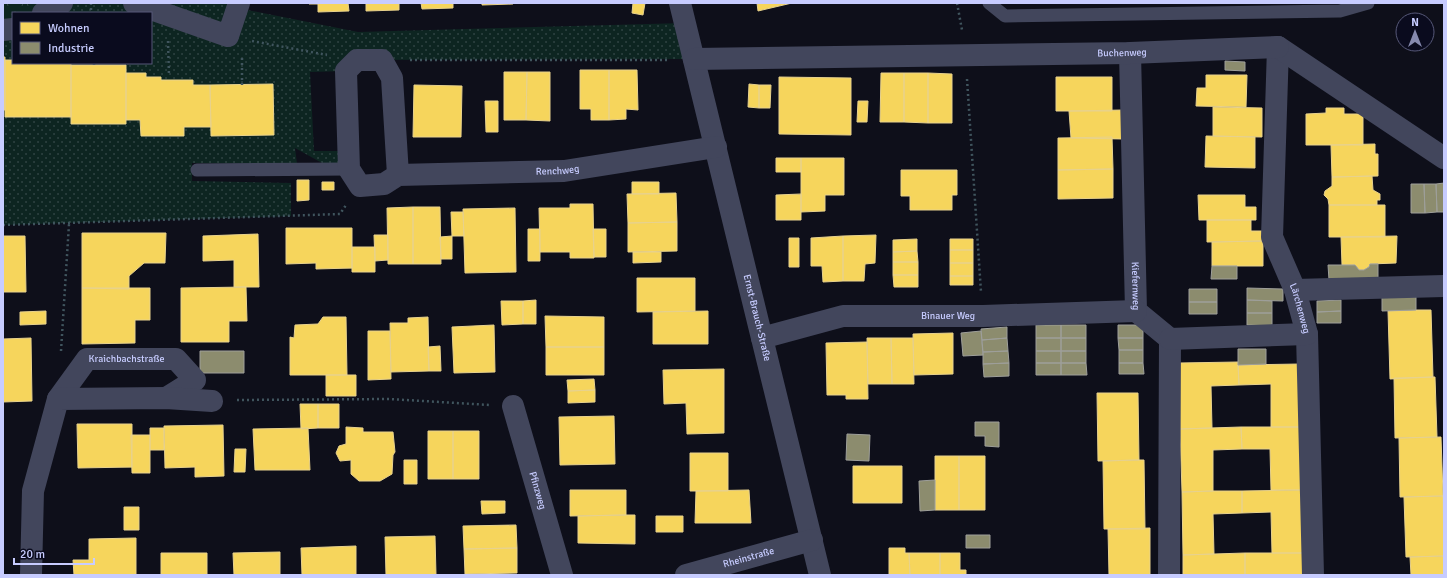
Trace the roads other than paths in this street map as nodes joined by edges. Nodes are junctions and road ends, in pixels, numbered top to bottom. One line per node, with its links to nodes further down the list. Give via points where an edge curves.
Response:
1 (62, 3): 7 (street)
2 (134, 3): 3 (street, via 235,37)
3 (239, 3)
4 (680, 3): 10 (street, Ernst-Brauch-Straße)
5 (989, 3): 6 (lane, via 1005,16 1340,11)
6 (1368, 3)
7 (45, 12)
8 (1278, 47): 9 (street, Buchenweg); 12 (street); 17 (street, Lärchenweg, via 1272,236)
9 (1130, 53): 10 (street, Buchenweg); 18 (street, Kiefernweg)
10 (694, 60): 11 (street, Ernst-Brauch-Straße)
11 (716, 147): 14 (street, Renchweg, via 564,171); 20 (street, Ernst-Brauch-Straße)
12 (1444, 158)
13 (197, 170): 15 (lane)
14 (398, 175): 15 (street, Renchweg, via 384,184); 15 (street, via 392,78 382,60 357,60 346,71)
15 (354, 178)
16 (1444, 286): 17 (street)
17 (1295, 290): 19 (street, Lärchenweg)
18 (1136, 311): 20 (street, Binauer Weg, via 983,316 844,316); 21 (street, Kiefernweg)
19 (1307, 334): 21 (street); 32 (street, Lärchenweg)
20 (762, 338): 26 (street, Ernst-Brauch-Straße)
21 (1170, 339): 31 (street)
22 (166, 398): 23 (street); 23 (street, Kraichbachstraße, via 195,380 176,360 87,359); 24 (street)
23 (58, 399): 27 (street, Kraichbachstraße, via 33,491)
24 (212, 401)
25 (513, 406): 28 (street, Pfinzweg)
26 (812, 540): 29 (street, Rheinstraße); 30 (street, Ernst-Brauch-Straße)
27 (31, 575)
28 (562, 575)
29 (686, 575)
30 (820, 575)
31 (1168, 575)
32 (1313, 575)

